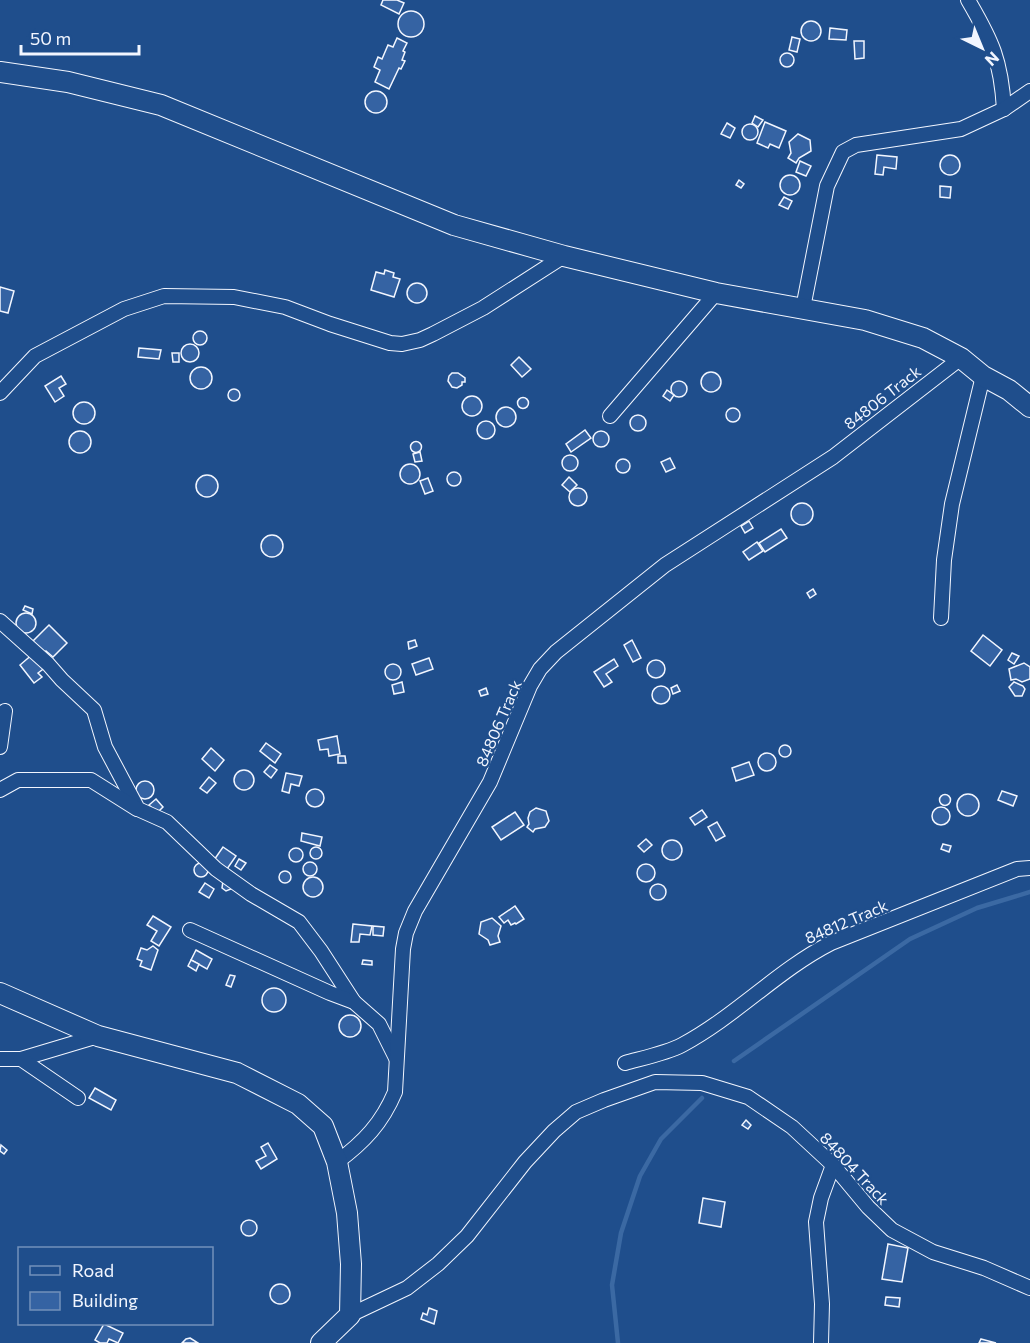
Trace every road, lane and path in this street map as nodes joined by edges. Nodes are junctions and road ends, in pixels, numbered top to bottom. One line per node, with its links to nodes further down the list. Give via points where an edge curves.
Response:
1 (968, 0): 4 (street, via 995,50 1003,80)
2 (0, 72): 5 (street, via 69,82 161,105 454,225)
3 (1030, 91): 4 (street)
4 (1004, 109): 7 (street, via 961,129 856,145 843,152 827,186)
5 (564, 256): 6 (street); 10 (street, via 483,308 426,337 402,344 285,307 234,297 164,296 124,309 35,356)
6 (716, 293): 7 (street); 12 (street)
7 (803, 308): 8 (street, via 865,320 923,338)
8 (961, 358): 9 (street); 26 (street, 84806 Track, via 833,457 664,565 586,626 540,669 490,782 406,933)
9 (983, 376): 11 (street); 13 (street, via 952,504)
10 (0, 393)
11 (1030, 406)
12 (610, 416)
13 (941, 618)
14 (0, 621): 18 (street, via 94,710 105,747)
15 (5, 711): 16 (street)
16 (0, 747)
17 (0, 790): 18 (street, via 18,780 91,780)
18 (138, 809): 22 (street, via 167,822 250,894 299,922)
19 (1030, 868): 27 (street, 84812 Track, via 1017,869 831,943 805,957 680,1046)
20 (190, 930): 22 (street)
21 (0, 993): 23 (street)
22 (354, 1002): 26 (street, via 379,1024)
23 (98, 1036): 25 (street); 29 (street, via 237,1073 298,1104 323,1126)
24 (0, 1059): 25 (street)
25 (21, 1059): 28 (street)
26 (397, 1063): 29 (street, 84806 Track, via 395,1092 386,1112 359,1146)
27 (625, 1064)
28 (78, 1098)
29 (337, 1162): 32 (street, via 347,1213)
30 (833, 1165): 31 (street, 84804 Track, via 892,1230 933,1252); 32 (street, 84804 Track, via 792,1127 748,1097 702,1083 655,1082 576,1112 525,1162 467,1236 438,1264 407,1288); 34 (street, via 816,1222)
31 (1030, 1288)
32 (350, 1315): 33 (street)
33 (321, 1343)
34 (821, 1343)

